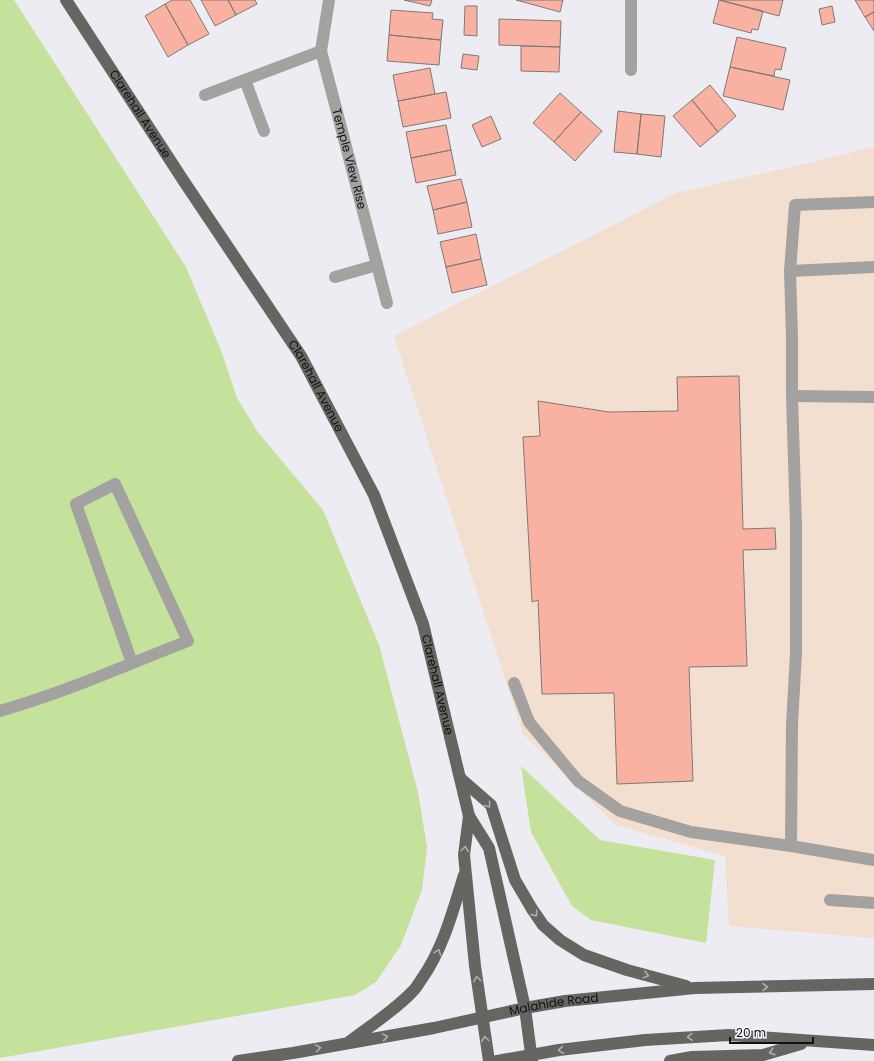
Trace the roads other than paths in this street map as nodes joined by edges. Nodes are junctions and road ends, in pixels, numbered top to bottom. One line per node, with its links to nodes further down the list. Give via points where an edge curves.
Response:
1 (66, 0): 20 (main road, Clarehall Avenue, via 187,187 301,356 374,495 423,624)
2 (329, 0): 4 (street, Temple View Rise)
3 (631, 0): 5 (street)
4 (321, 51): 6 (street); 10 (street, Temple View Rise)
5 (631, 70)
6 (245, 80): 7 (street); 8 (street)
7 (205, 96)
8 (264, 131)
9 (874, 202): 12 (street, via 795,205)
10 (377, 265): 13 (street); 14 (street, Temple View Rise)
11 (874, 268): 12 (street)
12 (790, 271): 15 (street)
13 (335, 277)
14 (387, 303)
15 (792, 396): 16 (street); 22 (street, via 796,653 792,725)
16 (874, 397)
17 (132, 663): 17 (street, via 76,504 115,484 188,641); 19 (street, via 36,701)
18 (514, 683): 22 (street, via 529,722 578,781 620,811 692,832)
19 (0, 711)
20 (460, 778): 21 (main road, Clarehall Avenue); 28 (main road, one-way to 28, via 491,805 515,880 543,925 560,940 584,954 627,970)
21 (469, 816): 24 (main road, Clarehall Avenue, one-way to 21, via 464,855); 29 (main road, Clarehall Avenue, via 489,848)
22 (791, 846): 23 (street)
23 (874, 860)
24 (465, 870): 30 (main road, Clarehall Avenue, one-way to 24); 32 (main road, one-way to 24, via 398,1005 413,991 427,972 434,961 450,919)
25 (830, 900): 26 (street)
26 (874, 903)
27 (874, 984): 28 (main road, Malahide Road, one-way to 27)
28 (695, 988): 29 (main road, Malahide Road, via 565,1001)
29 (525, 1008): 30 (main road, Malahide Road); 35 (main road, Clarehall Avenue)
30 (482, 1017): 32 (main road, Malahide Road, one-way to 30); 37 (main road, Clarehall Avenue, one-way to 30)
31 (810, 1041): 33 (main road); 35 (main road, one-way to 35, via 729,1035 652,1039 559,1050); 39 (main road, one-way to 39, via 762,1055 692,1057)
32 (347, 1043): 34 (main road, Malahide Road, one-way to 32)
33 (874, 1045)
34 (294, 1057): 36 (main road, Malahide Road)
35 (532, 1058): 38 (main road)
36 (238, 1061)
37 (489, 1061)
38 (497, 1061)
39 (670, 1061)

